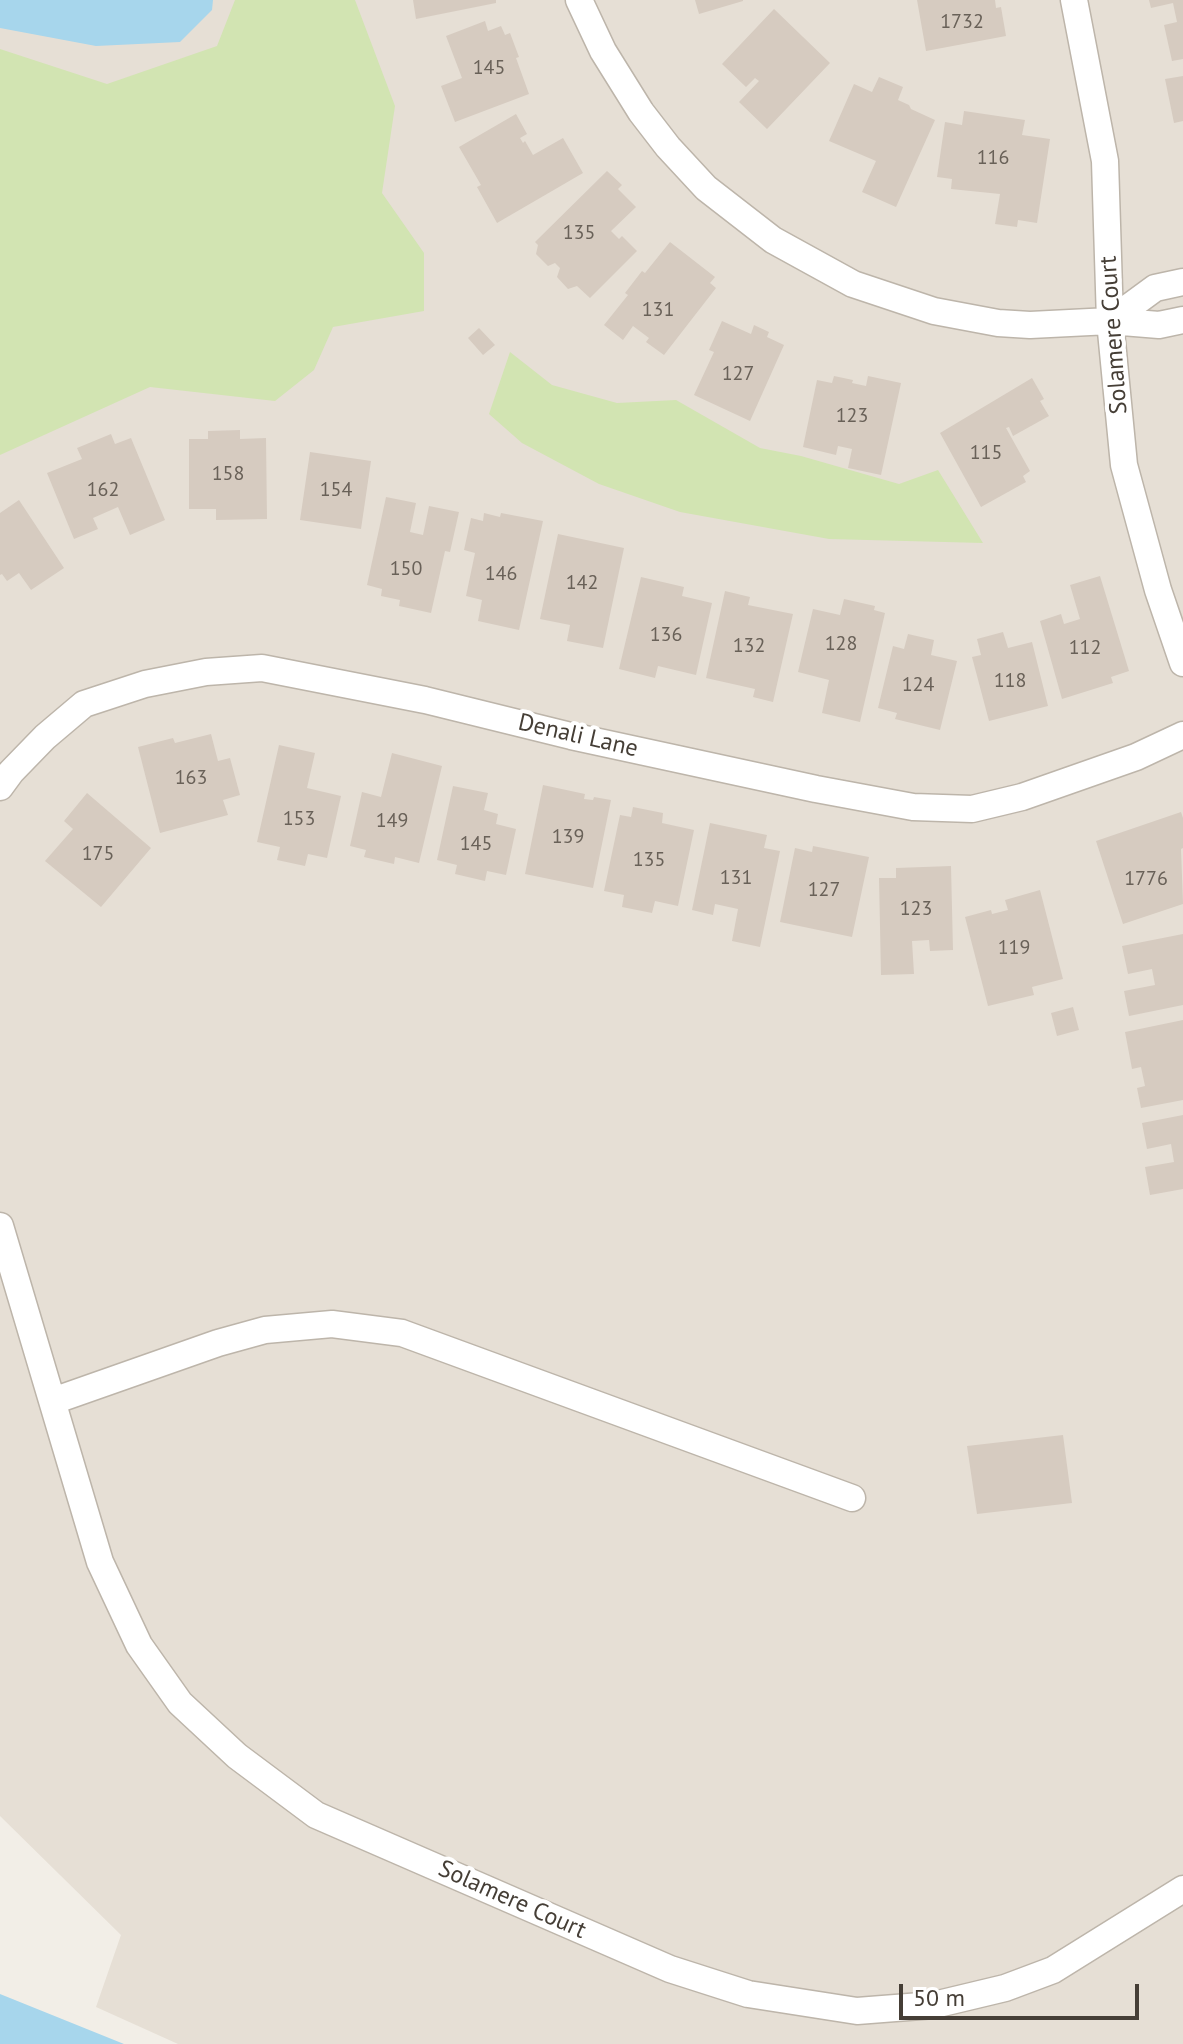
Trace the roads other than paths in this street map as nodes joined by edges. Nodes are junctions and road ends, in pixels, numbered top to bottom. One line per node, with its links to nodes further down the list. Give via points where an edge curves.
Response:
1 (579, 0): 5 (street, via 620,80 668,147 706,188 773,240 853,284 934,311 1030,325)
2 (1074, 0): 5 (street, Solamere Court, via 1105,161)
3 (1183, 282): 5 (street, via 1155,288)
4 (1183, 320): 5 (street, via 1159,325)
5 (1110, 321): 6 (street, Solamere Court, via 1124,465)
6 (1183, 663)
7 (1183, 735): 8 (street, Denali Lane, via 1022,797 972,809 913,807 262,668 145,684 84,704)
8 (0, 787)
9 (0, 1226): 10 (street)
10 (53, 1401): 11 (street, via 265,1330 332,1324 402,1333); 12 (street, Solamere Court, via 100,1562 139,1645 180,1703 237,1756 316,1815 670,1969 748,1994 857,2011 934,2005 1053,1970)
11 (852, 1498)
12 (1183, 1889)

